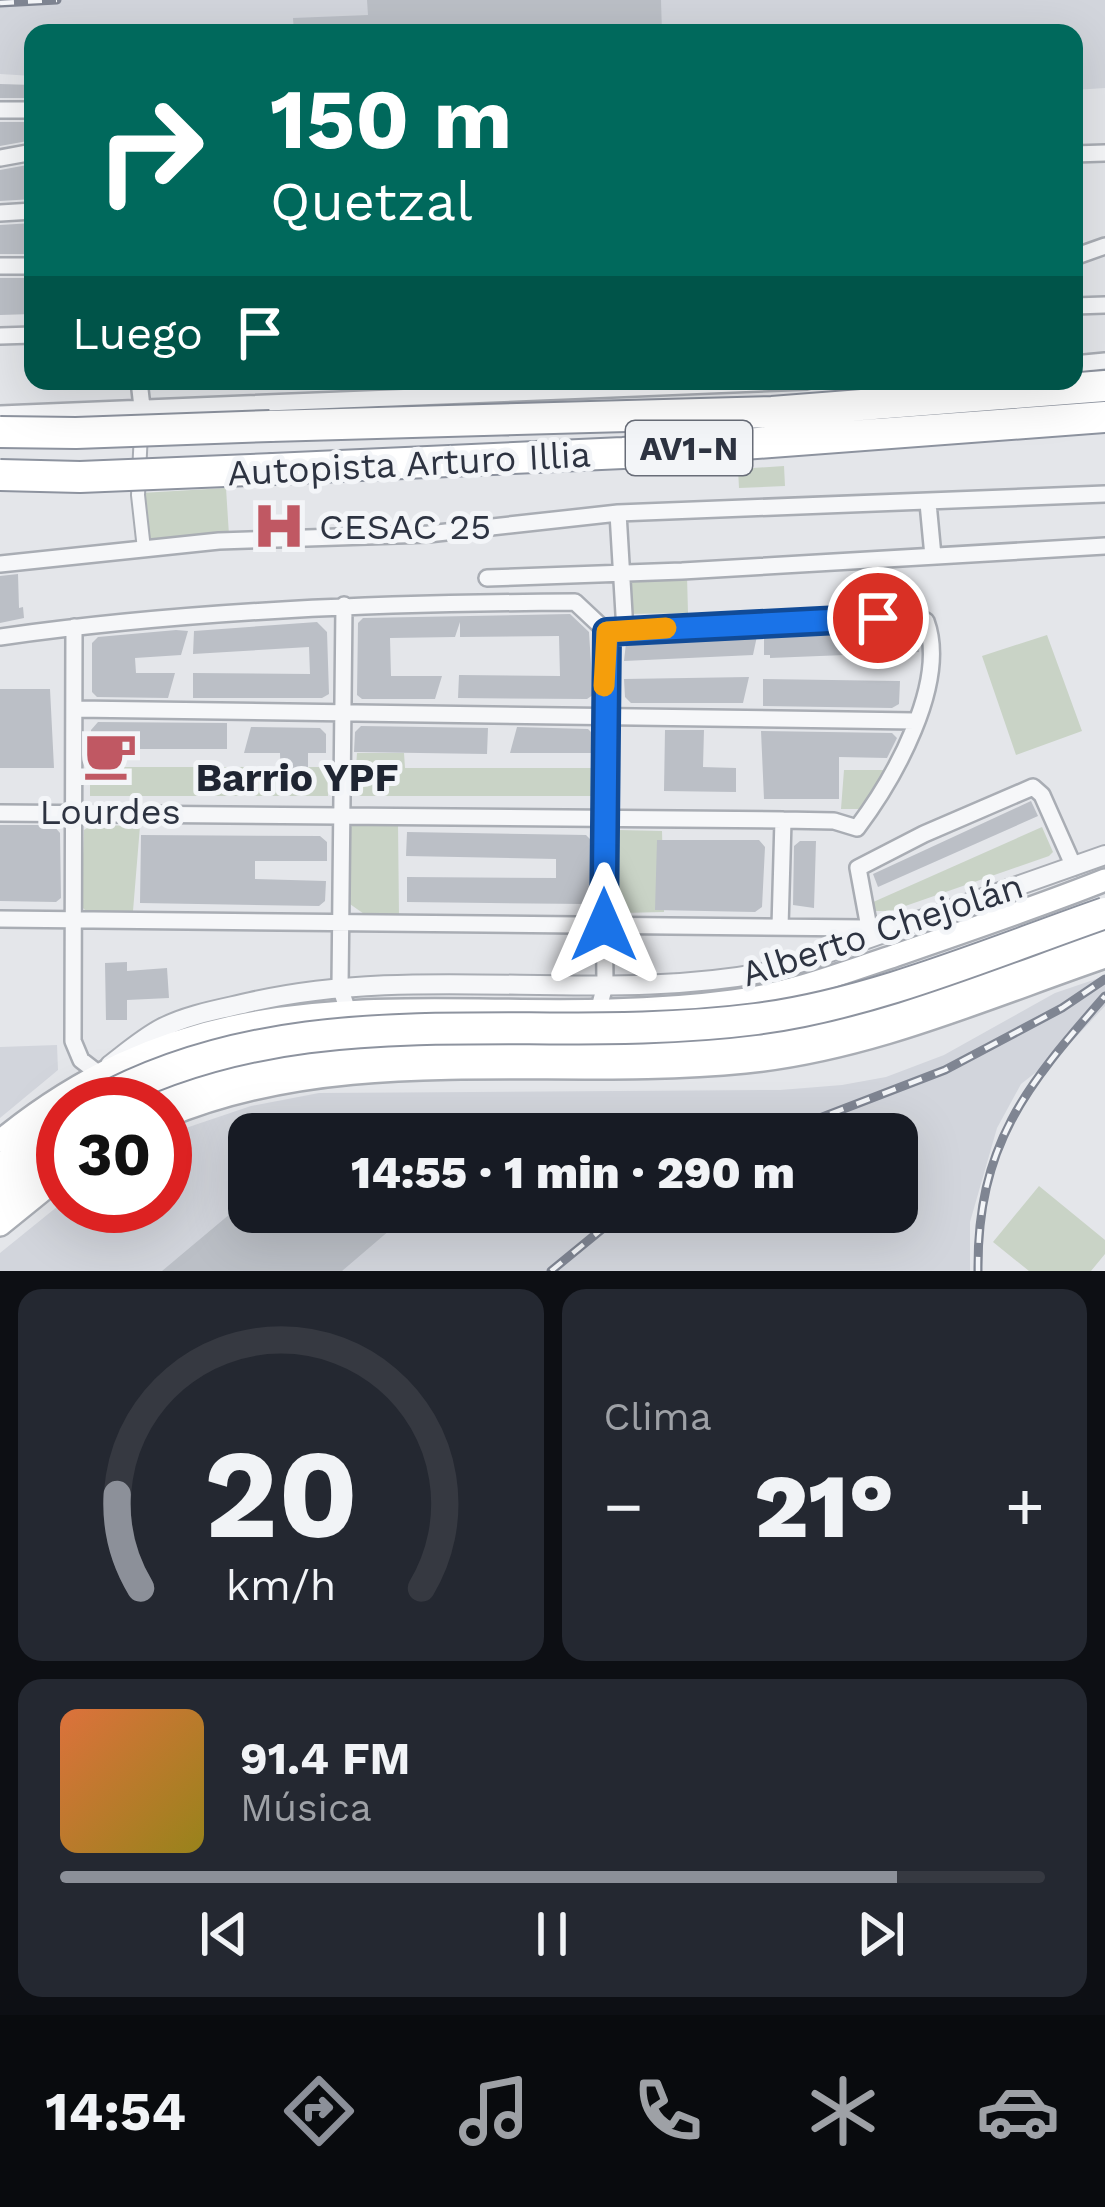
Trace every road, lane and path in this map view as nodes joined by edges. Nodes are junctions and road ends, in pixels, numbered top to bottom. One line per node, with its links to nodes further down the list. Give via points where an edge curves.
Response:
1 (140, 390): 4 (street)
2 (577, 390): 4 (street)
3 (1054, 390): 7 (highway, Autopista Arturo Illia / AV1-N, bridge, via 772,412)
4 (142, 407): 5 (street); 13 (street)
5 (0, 414)
6 (1105, 417): 8 (highway, Autopista Arturo Illia / AV1-N, bridge, via 623,453)
7 (0, 432)
8 (0, 475)
9 (1105, 494): 10 (street)
10 (928, 503): 11 (street); 14 (street)
11 (618, 513): 13 (street, via 428,534); 16 (street)
12 (1105, 546): 14 (street)
13 (144, 548): 15 (street)
14 (933, 556): 16 (street)
15 (0, 565)
16 (621, 573): 17 (street); 20 (street)
17 (487, 578)
18 (344, 605): 19 (street); 21 (street, via 575,602); 24 (street)
19 (74, 627): 22 (street); 23 (street)
20 (625, 631): 21 (street); 26 (street, via 915,616 932,636)
21 (607, 632): 25 (street)
22 (0, 637)
23 (76, 710): 24 (street); 28 (street)
24 (344, 713): 25 (street); 29 (street)
25 (604, 716): 26 (street); 30 (street)
26 (914, 722): 31 (street, via 899,765 856,828)
27 (0, 813): 28 (street)
28 (75, 814): 29 (street); 36 (street)
29 (341, 817): 30 (street); 37 (street)
30 (604, 820): 31 (street); 38 (street)
31 (783, 820): 39 (street)
32 (1105, 855): 33 (street, Alberto Chejolán)
33 (1075, 867): 40 (street, Alberto Chejolán); 40 (street, via 1033,787 858,868)
34 (1101, 892): 42 (main road); 50 (highway, bridge, via 1044,935 817,1009 643,1028 344,1030)
35 (0, 919): 36 (street)
36 (74, 921): 37 (street); 48 (street, via 73,1041)
37 (339, 922): 38 (street); 46 (street)
38 (604, 925): 39 (street); 45 (street)
39 (780, 927): 40 (street)
40 (869, 933): 45 (street, Alberto Chejolán, via 753,975)
41 (1105, 934): 51 (highway, via 854,1020 760,1040 349,1051)
42 (943, 939): 44 (main road); 47 (main road, via 758,997)
43 (1105, 957): 52 (main road, via 804,1053 684,1068 361,1072 252,1088)
44 (929, 961)
45 (605, 985): 46 (street, Alberto Chejolán); 47 (street)
46 (347, 1007): 47 (main road); 49 (main road, via 202,1032)
47 (599, 1008)
48 (90, 1077)
49 (118, 1077)
50 (138, 1077)
51 (192, 1082)
52 (192, 1108)
53 (36, 1122): 54 (main road)
54 (0, 1141)
55 (36, 1144): 56 (highway)
56 (0, 1170)
57 (36, 1170): 59 (highway)
58 (36, 1196): 60 (main road)
59 (0, 1197)
60 (0, 1225)

